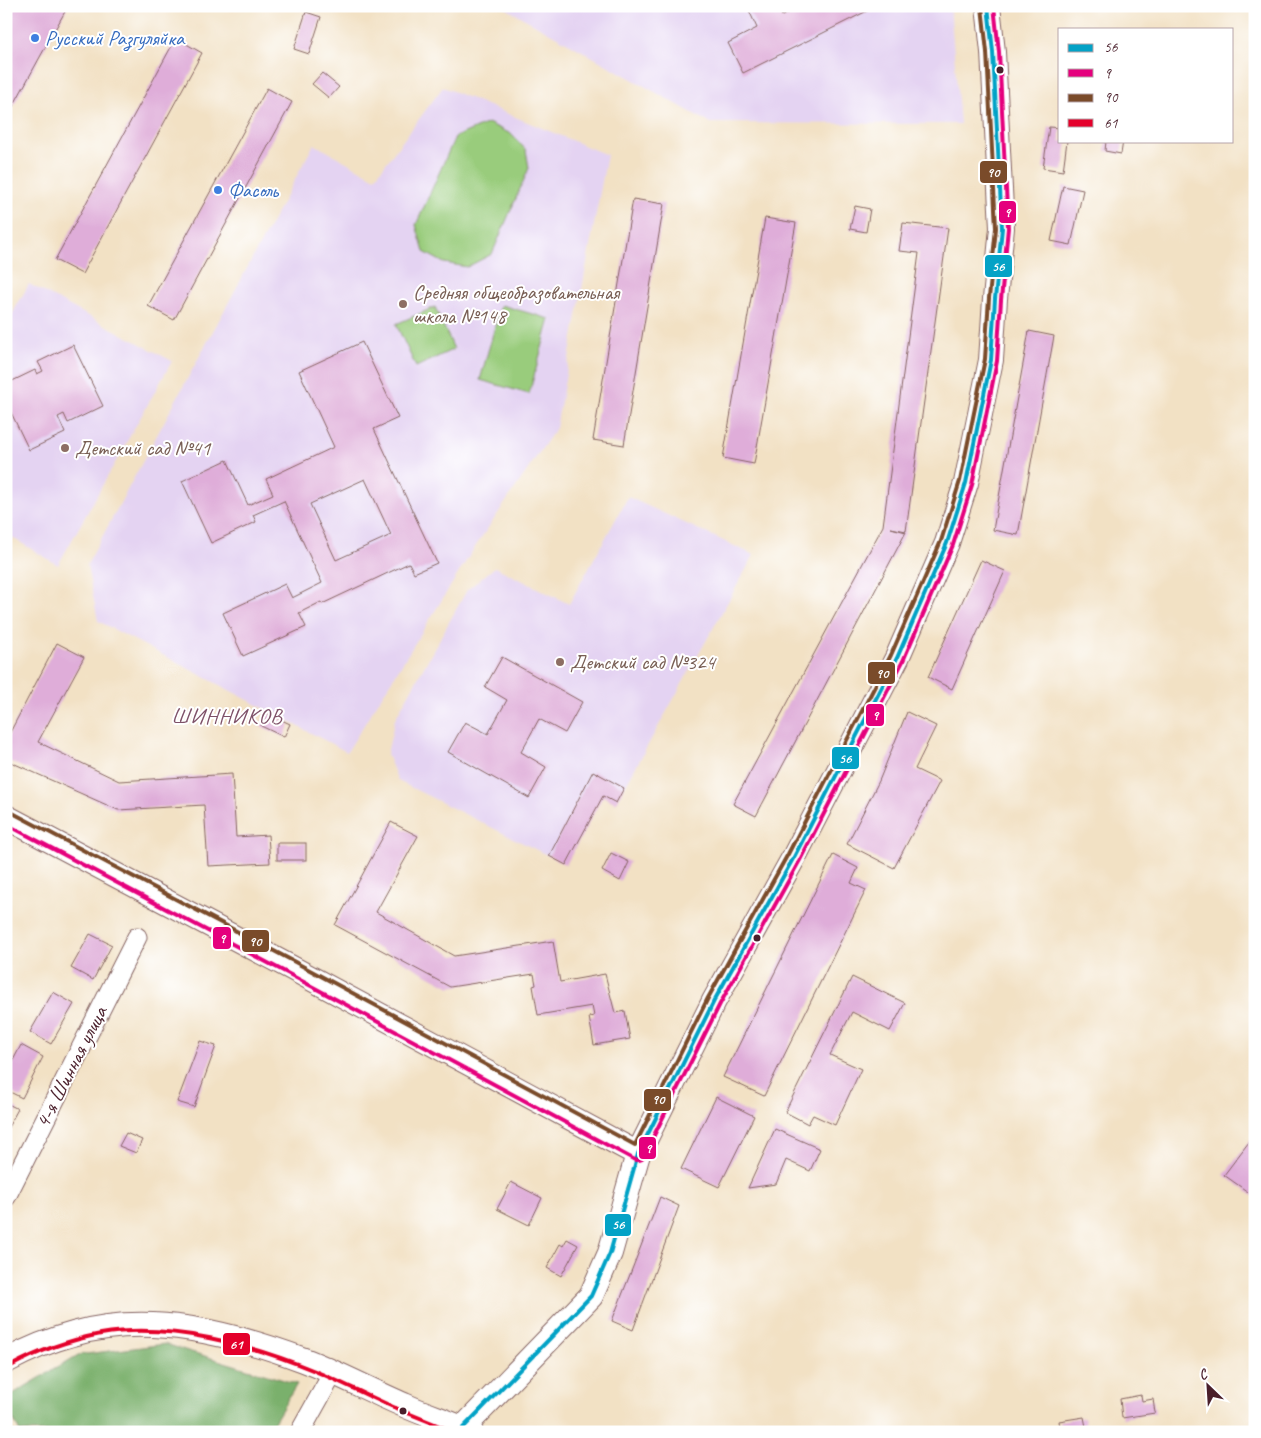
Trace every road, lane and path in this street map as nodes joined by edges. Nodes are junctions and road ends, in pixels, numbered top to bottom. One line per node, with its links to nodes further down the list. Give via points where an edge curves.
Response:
1 (988, 6): 4 (street, via 1002,228 991,360 966,483 947,543 897,658 794,857 714,1001)
2 (6, 817): 4 (street)
3 (137, 937): 5 (street, 4-я Шинная улица)
4 (638, 1154): 8 (street, via 610,1253 591,1296)
5 (6, 1197)
6 (6, 1360): 7 (street, via 73,1334 107,1327 149,1325 197,1329 231,1337 304,1360)
7 (333, 1373): 8 (street); 9 (street)
8 (467, 1430)
9 (300, 1432)

